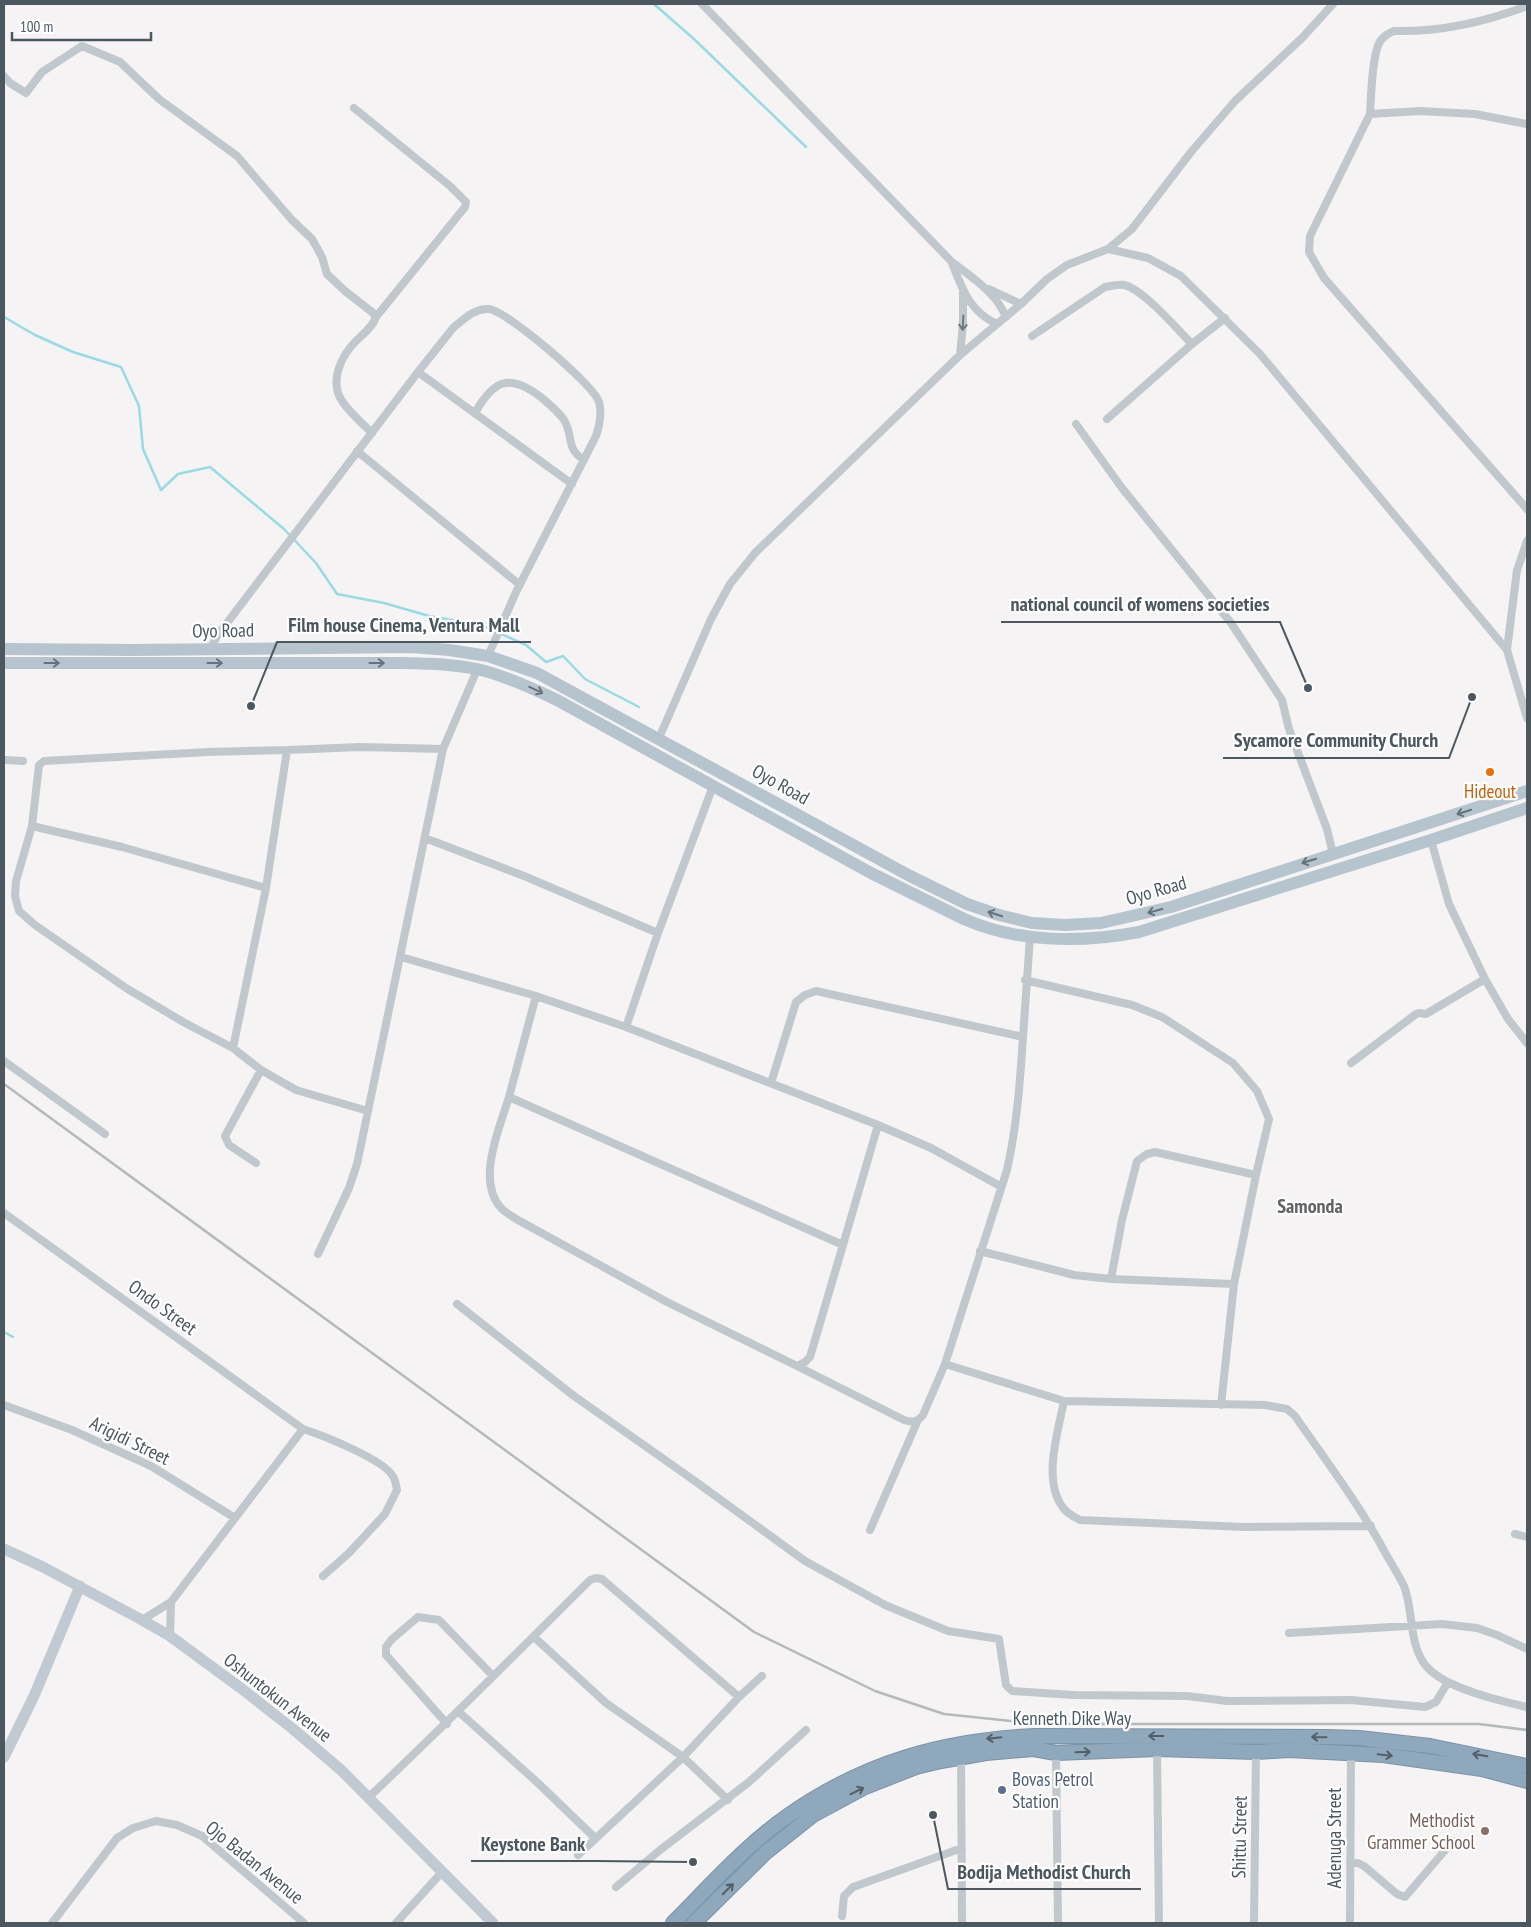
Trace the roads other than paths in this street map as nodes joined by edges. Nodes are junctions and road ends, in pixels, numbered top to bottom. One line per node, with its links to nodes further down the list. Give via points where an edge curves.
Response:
1 (702, 4): 9 (street)
2 (1333, 4): 8 (street, via 1230,108 1132,228)
3 (1527, 6): 6 (street, via 1439,30 1394,31 1388,34 1375,53)
4 (4, 76): 13 (street, via 26,93 42,72 82,46 120,62 159,99 237,156 312,239 327,274)
5 (354, 108): 13 (street, via 466,202)
6 (1370, 114): 7 (street, via 1420,110 1475,114); 28 (street, via 1310,236 1309,252 1324,278)
7 (1527, 124)
8 (1108, 249): 12 (street, via 1067,265); 15 (street, via 1148,258 1181,276)
9 (951, 261): 10 (street); 11 (street)
10 (980, 285): 12 (street); 14 (street, via 1001,305)
11 (963, 291): 16 (street, via 984,319); 19 (street, one-way to 19)
12 (1021, 304): 14 (street)
13 (376, 317): 24 (street, via 342,360 336,384 341,400)
14 (1006, 317): 16 (street)
15 (1225, 318): 18 (street); 33 (street, via 1260,354)
16 (997, 324): 19 (street)
17 (1032, 336): 18 (street, via 1105,287 1125,285 1145,298)
18 (1192, 344): 22 (street)
19 (960, 355): 38 (street, via 755,554 730,584 711,619)
20 (418, 372): 21 (street); 24 (street); 26 (street, via 453,328 472,312 490,309 508,317 572,369 599,402 599,426)
21 (475, 413): 26 (street, via 489,391 496,386 516,382 527,387 563,418 572,449); 27 (street)
22 (1107, 419)
23 (1076, 424): 49 (street, via 1122,488 1231,623 1282,700 1289,730)
24 (372, 433): 25 (street)
25 (357, 451): 30 (street); 32 (street)
26 (584, 460): 27 (street)
27 (572, 484): 30 (street)
28 (1527, 509)
29 (1527, 541): 33 (street, via 1517,570)
30 (520, 584): 34 (street)
31 (4, 649): 32 (main road, Oyo Road)
32 (210, 649): 34 (main road, Oyo Road, via 411,648)
33 (1507, 650): 37 (street)
34 (488, 656): 38 (main road, Oyo Road, via 537,673)
35 (4, 663): 36 (main road, Oyo Road, one-way to 36, via 404,662)
36 (477, 670): 40 (street); 43 (main road, Oyo Road, one-way to 43, via 557,700)
37 (1527, 718)
38 (659, 738): 49 (main road, Oyo Road, one-way to 38, via 1134,917 1084,925 1032,923 975,906 910,876)
39 (287, 750): 40 (street, via 360,747); 46 (street, via 44,762 39,765); 50 (street)
40 (443, 750): 47 (street)
41 (4, 760): 42 (street)
42 (23, 761)
43 (713, 786): 51 (street); 52 (main road, Oyo Road, via 871,873 964,919)
44 (1527, 791): 49 (main road, Oyo Road, one-way to 49)
45 (1527, 808): 48 (main road, Oyo Road)
46 (32, 826): 50 (street, via 122,847); 60 (street, via 16,881 14,896 19,911 126,988)
47 (425, 838): 51 (street); 53 (street)
48 (1431, 840): 52 (main road, Oyo Road, via 1139,932 1087,939); 54 (street, via 1449,904)
49 (1333, 854)
50 (266, 888): 60 (street)
51 (658, 933): 57 (street)
52 (1030, 937): 55 (street)
53 (401, 957): 56 (street); 66 (street)
54 (1485, 978): 59 (street, via 1508,1020); 62 (street, via 1426,1014 1416,1014)
55 (1025, 980): 58 (street); 70 (street, via 1132,1006 1162,1017 1234,1063 1257,1091 1269,1120)
56 (536, 996): 57 (street); 65 (street)
57 (626, 1028): 64 (street)
58 (1023, 1037): 64 (street, via 816,991 796,1002); 71 (street, via 1011,1151)
59 (1527, 1043)
60 (233, 1048): 63 (street)
61 (4, 1061): 68 (street)
62 (1351, 1063)
63 (261, 1070): 66 (street, via 296,1090); 69 (street, via 225,1136 229,1145)
64 (771, 1084): 67 (street)
65 (509, 1097): 73 (street); 80 (street, via 489,1172 489,1185 501,1208 667,1302)
66 (368, 1111): 75 (street, via 349,1188)
67 (878, 1125): 71 (street, via 931,1148); 73 (street)
68 (105, 1134)
69 (256, 1163)
70 (1256, 1175): 76 (street, via 1155,1152 1142,1157 1137,1161 1122,1220); 77 (street)
71 (1000, 1186): 74 (street)
72 (4, 1213): 85 (street, Ondo Street)
73 (843, 1245): 80 (street, via 810,1356)
74 (980, 1250): 76 (street, via 1074,1275); 79 (street)
75 (318, 1254)
76 (1112, 1279): 77 (street)
77 (1234, 1284): 82 (street)
78 (457, 1304): 103 (street, via 574,1396 805,1561 885,1605 948,1631 999,1640 1006,1685 1012,1691 1187,1696 1227,1701 1351,1700 1425,1707 1436,1702)
79 (945, 1364): 81 (street); 84 (street)
80 (797, 1366): 84 (street, via 904,1420)
81 (1064, 1402): 82 (street); 87 (street, via 1053,1460 1053,1480 1066,1512 1080,1520 1244,1527)
82 (1221, 1405): 87 (street, via 1287,1409)
83 (4, 1406): 86 (street, Arigidi Street, via 72,1430 151,1466)
84 (918, 1420): 88 (street)
85 (303, 1429): 86 (street); 92 (street, Ondo Street, via 325,1436 378,1463 392,1475 397,1490 385,1514)
86 (235, 1518): 94 (street)
87 (1371, 1526): 96 (street, via 1404,1586)
88 (870, 1530)
89 (1515, 1534): 90 (street)
90 (1527, 1537)
91 (4, 1549): 93 (main road, Oshuntokun Avenue)
92 (323, 1576)
93 (80, 1586): 95 (main road, Oshuntokun Avenue); 115 (main road, via 34,1696)
94 (171, 1602): 95 (street); 98 (street)
95 (142, 1620): 98 (main road, Oshuntokun Avenue)
96 (1412, 1625): 97 (street); 100 (street, via 1477,1628); 103 (street, via 1417,1648 1427,1666)
97 (1289, 1634)
98 (170, 1636): 120 (main road, Oshuntokun Avenue, via 293,1729)
99 (534, 1637): 101 (street); 104 (street, via 590,1580 602,1579); 116 (street, via 606,1703)
100 (1527, 1650)
101 (494, 1676): 106 (street); 107 (street, via 439,1620 418,1617 391,1640 386,1647 386,1655)
102 (762, 1676): 104 (street)
103 (1448, 1682): 105 (street)
104 (739, 1697): 116 (street)
105 (1527, 1707)
106 (459, 1712): 107 (street); 122 (street)
107 (447, 1724): 120 (street)
108 (806, 1730): 121 (street)
109 (1257, 1736): 110 (highway, Kenneth Dike Way, one-way to 110, via 1035,1736); 112 (street, Shittu Street); 118 (highway, Kenneth Dike Way, one-way to 109, via 1430,1746 1359,1738)
110 (964, 1742): 117 (street); 130 (highway, Kenneth Dike Way, via 934,1748 869,1771 788,1815 745,1851)
111 (1157, 1749): 112 (highway, Kenneth Dike Way); 113 (highway, Kenneth Dike Way, one-way to 111); 138 (street)
112 (1256, 1752): 114 (highway, Kenneth Dike Way); 139 (street, Shittu Street)
113 (1056, 1753): 117 (highway, Kenneth Dike Way, via 1025,1750); 137 (street)
114 (1352, 1753): 119 (highway, Kenneth Dike Way, one-way to 119, via 1459,1765); 126 (street, Adenuga Street)
115 (4, 1757)
116 (683, 1757): 121 (street); 122 (street)
117 (960, 1758): 124 (street); 135 (highway, Kenneth Dike Way, one-way to 117, via 764,1853 836,1801 916,1767)
118 (1527, 1766)
119 (1527, 1781)
120 (369, 1797): 127 (main road, Oshuntokun Avenue)
121 (728, 1800): 128 (street)
122 (595, 1838): 125 (street)
123 (1453, 1841): 126 (street, via 1405,1898 1364,1866)
124 (962, 1848): 129 (street, via 853,1887 844,1896); 136 (street)
125 (578, 1855)
126 (1350, 1863): 140 (street, Adenuga Street)
127 (442, 1872): 133 (street); 134 (main road, Oshuntokun Avenue)
128 (616, 1887)
129 (842, 1916)
130 (681, 1920)
131 (52, 1923): 132 (street, Ojo Badan Avenue, via 118,1838 133,1828 156,1821 178,1825 202,1836)
132 (304, 1923)
133 (396, 1923)
134 (493, 1923)
135 (694, 1923)
136 (962, 1923)
137 (1058, 1923)
138 (1159, 1923)
139 (1254, 1923)
140 (1350, 1923)

